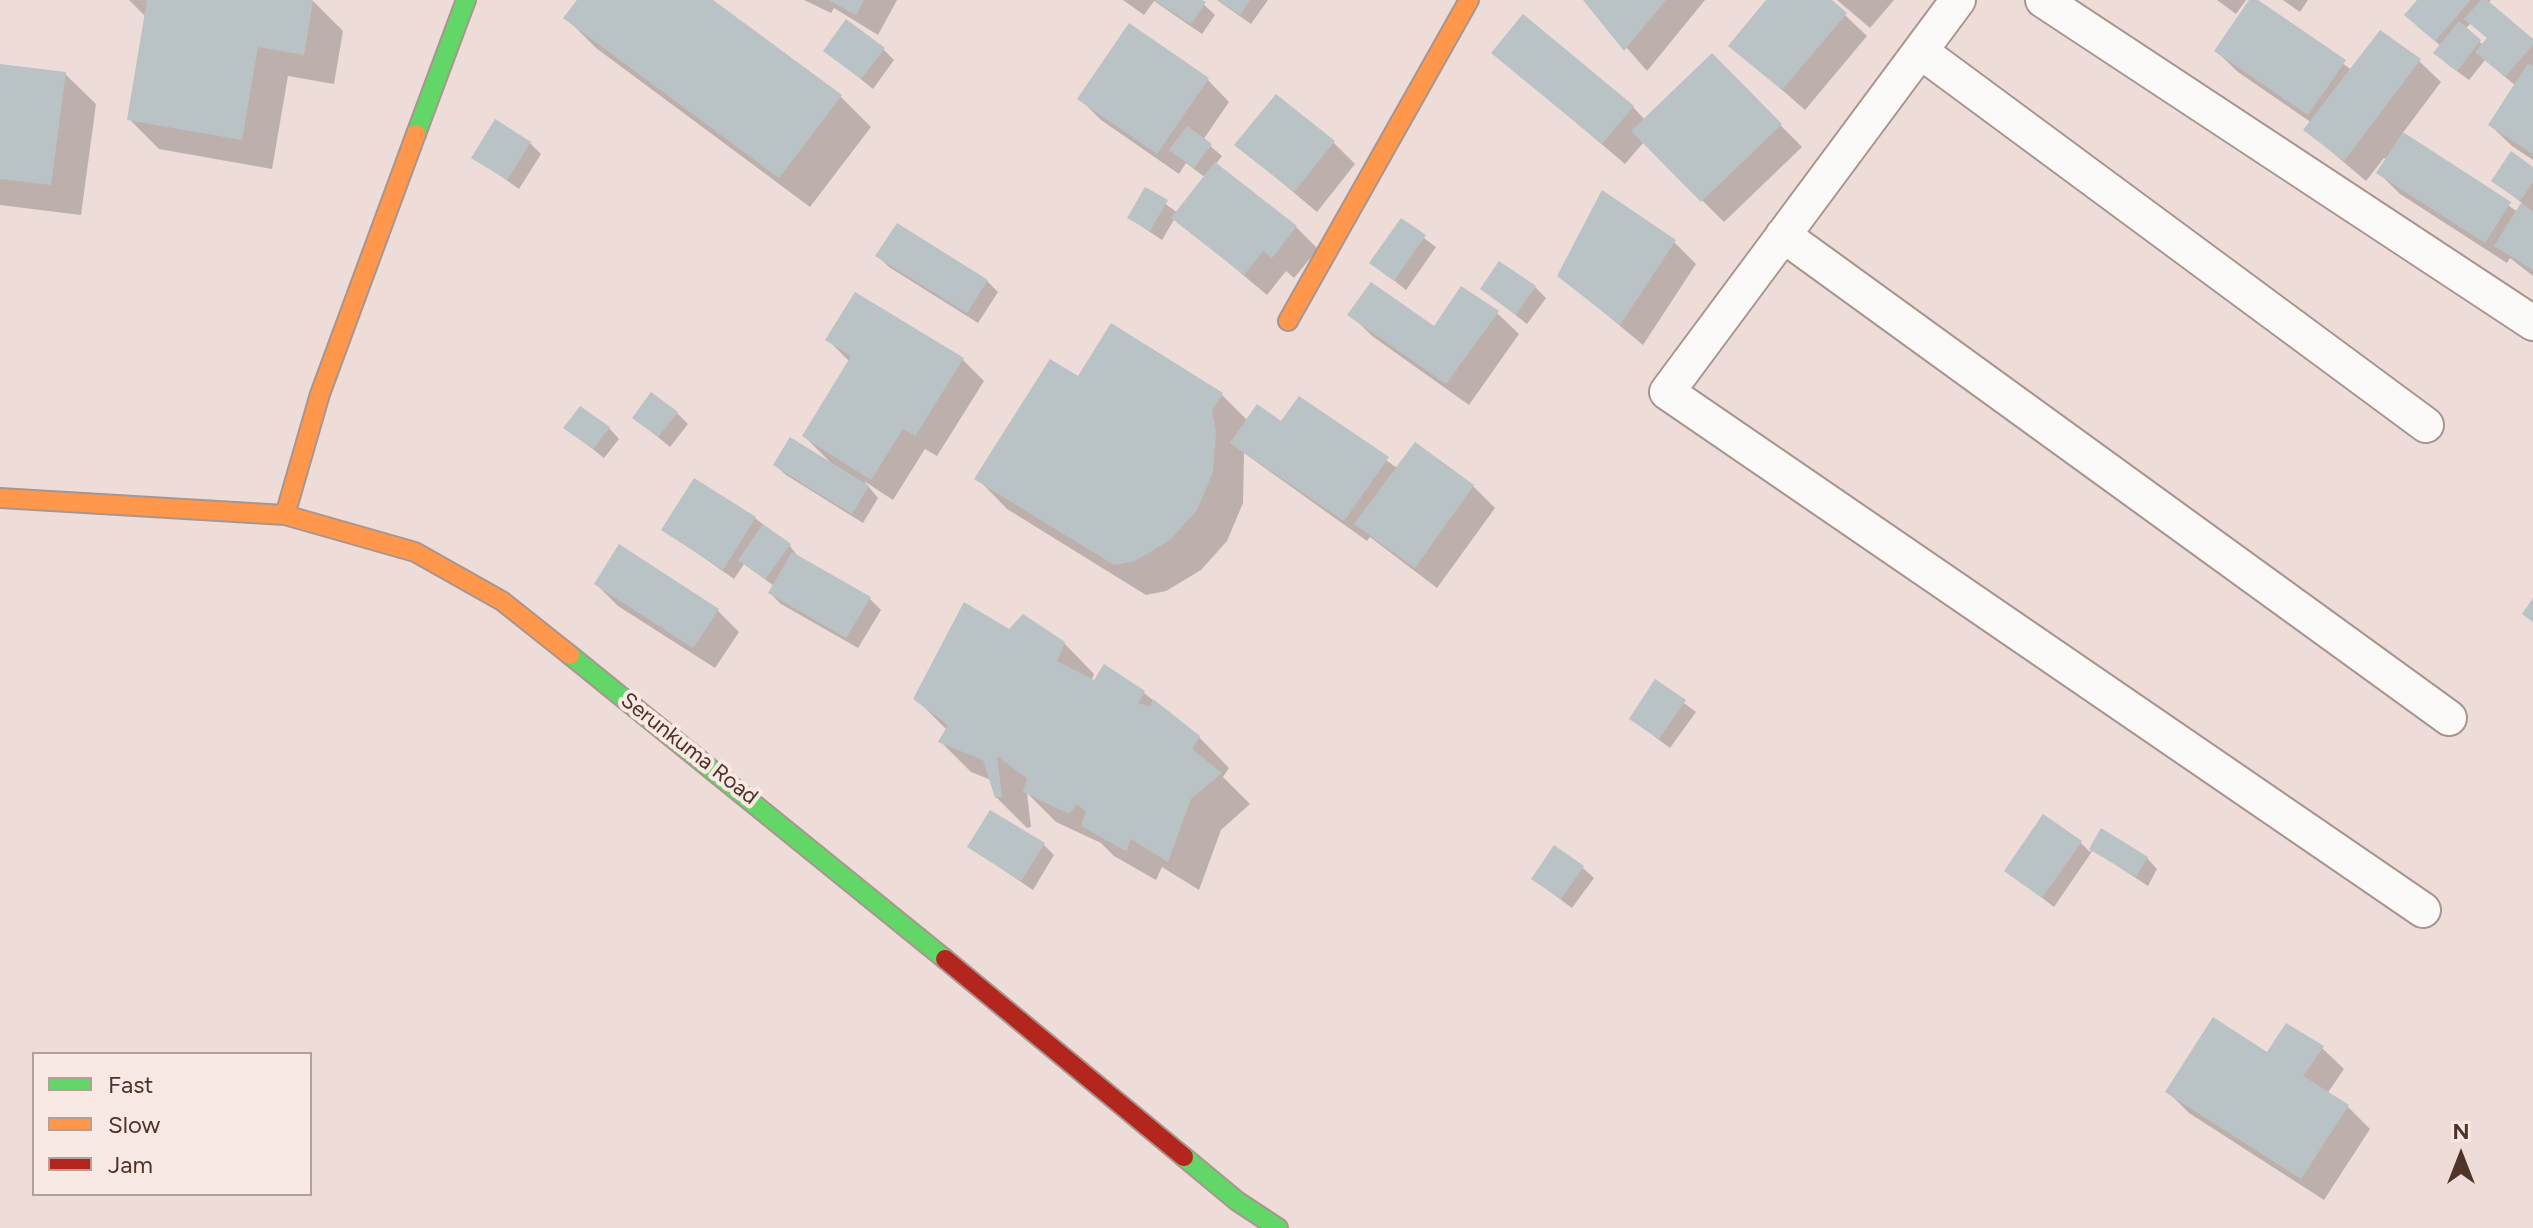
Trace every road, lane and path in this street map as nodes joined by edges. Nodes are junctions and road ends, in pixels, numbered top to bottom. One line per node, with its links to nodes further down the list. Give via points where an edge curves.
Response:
1 (466, 0): 11 (street, via 320,394)
2 (1469, 0): 7 (street)
3 (1958, 0): 5 (lane)
4 (2043, 0): 8 (lane)
5 (1920, 51): 6 (lane); 9 (lane)
6 (1783, 235): 12 (lane); 13 (lane, via 1667,392)
7 (1288, 321)
8 (2533, 323)
9 (2426, 425)
10 (0, 498): 11 (street, Serunkuma Road)
11 (285, 515): 14 (street, Serunkuma Road, via 415,552 502,601 735,785 1237,1201)
12 (2449, 718)
13 (2423, 910)
14 (1278, 1228)

